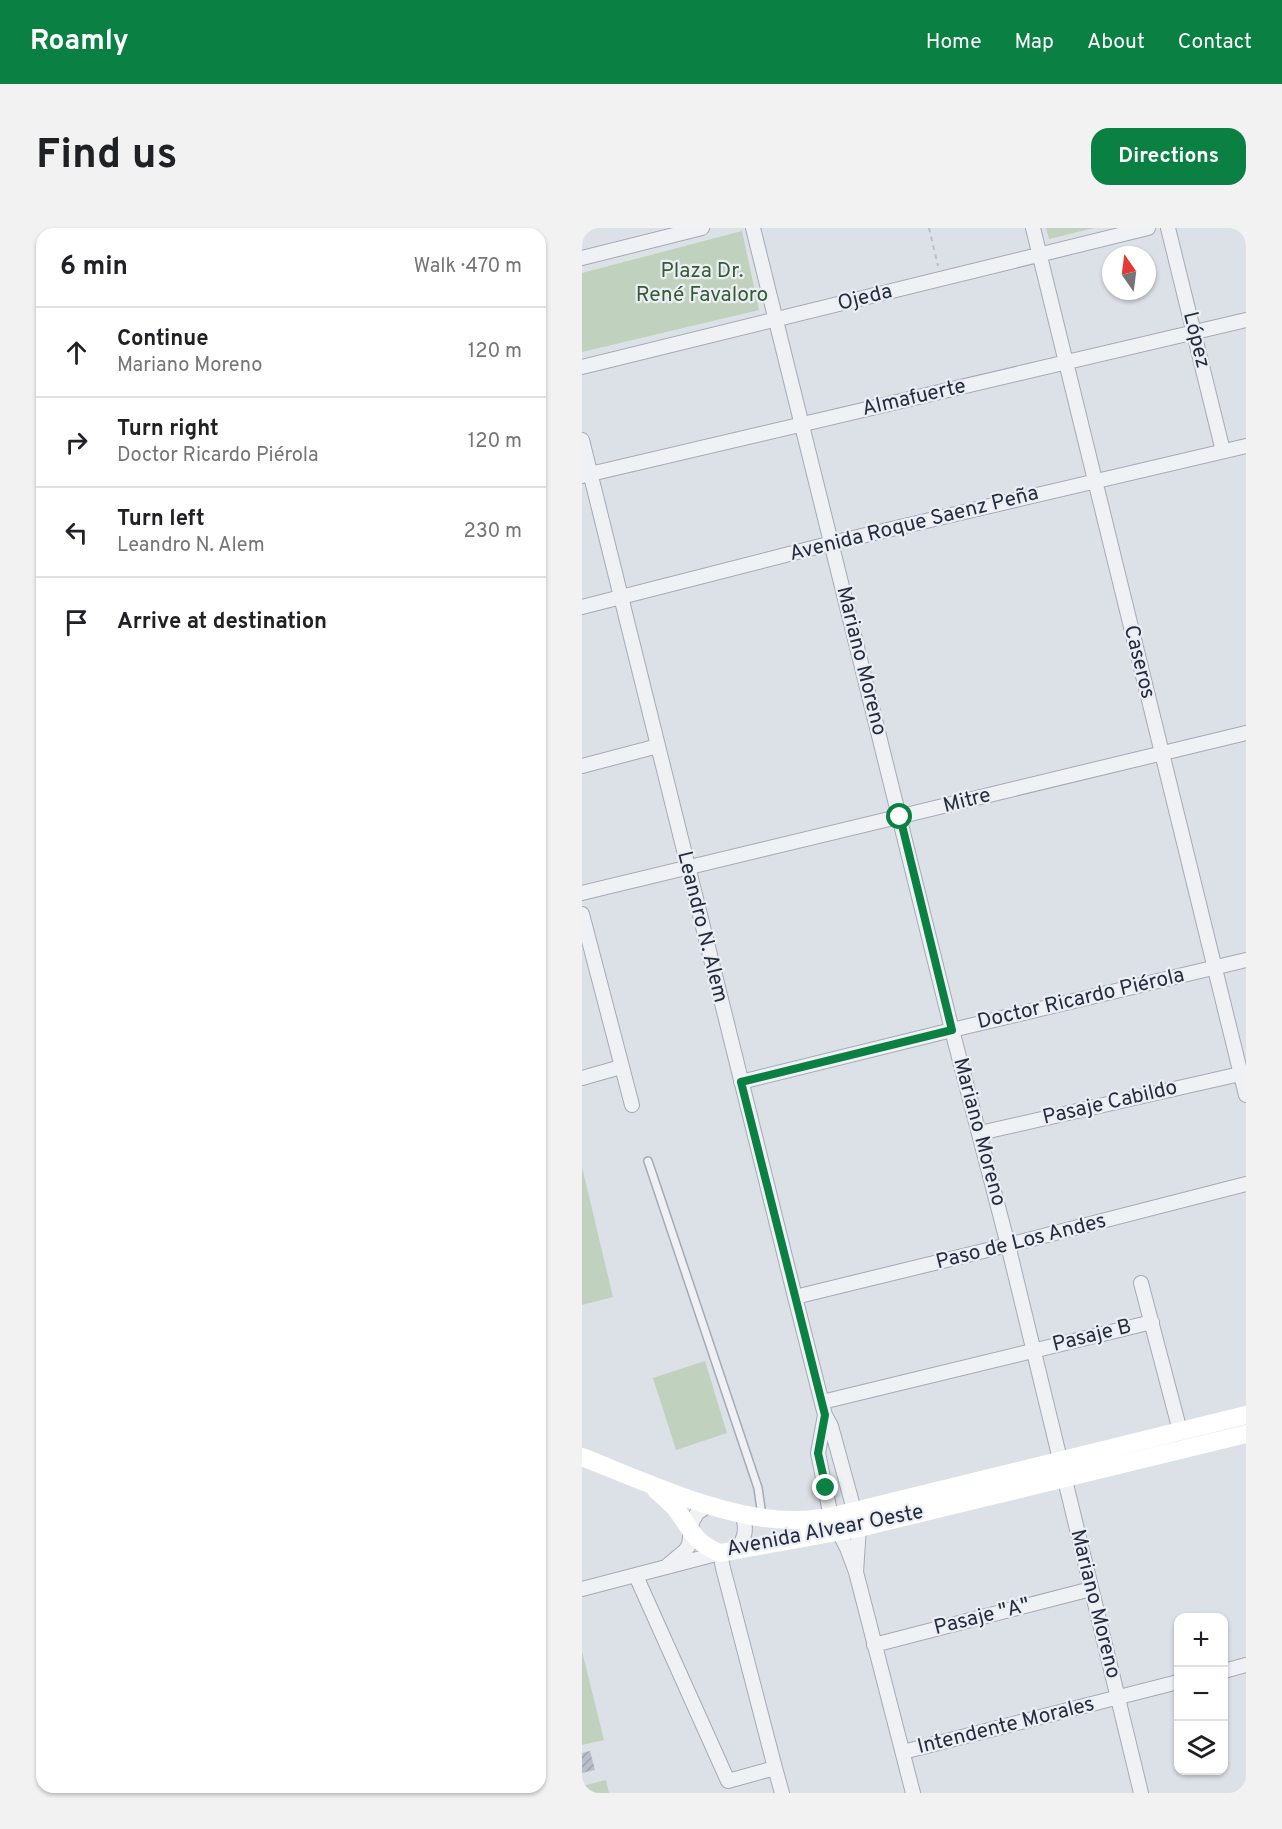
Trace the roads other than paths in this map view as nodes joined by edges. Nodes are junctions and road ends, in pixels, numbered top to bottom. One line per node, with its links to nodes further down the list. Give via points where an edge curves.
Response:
1 (702, 228): 7 (street)
2 (753, 228): 8 (street, Mariano Moreno)
3 (1033, 228): 6 (street, Caseros)
4 (1148, 228): 6 (street, Ojeda)
5 (1168, 228): 10 (street, López)
6 (1040, 255): 8 (street, Ojeda); 11 (street, Caseros)
7 (582, 258)
8 (776, 320): 12 (street, Ojeda); 13 (street, Mariano Moreno)
9 (1246, 320): 10 (street, Almafuerte)
10 (1194, 332): 11 (street, Almafuerte); 16 (street, López)
11 (1066, 362): 13 (street, Almafuerte); 18 (street, Caseros)
12 (582, 368)
13 (802, 424): 17 (street, Almafuerte); 19 (street, Mariano Moreno)
14 (582, 440): 17 (street, Leandro N. Alem)
15 (1246, 446): 16 (street, Avenida Roque Saenz Peña)
16 (1223, 452): 18 (street, Avenida Roque Saenz Peña)
17 (586, 475): 20 (street, Leandro N. Alem)
18 (1095, 481): 19 (street, Avenida Roque Saenz Peña); 24 (street, Caseros)
19 (832, 543): 20 (street, Avenida Roque Saenz Peña); 26 (street, Mariano Moreno)
20 (621, 597): 21 (street, Avenida Roque Saenz Peña); 23 (street, Leandro N. Alem)
21 (582, 607)
22 (1246, 733): 24 (street, Mitre)
23 (658, 746): 25 (street); 27 (street, Leandro N. Alem)
24 (1161, 753): 26 (street, Mitre); 31 (street, Caseros)
25 (582, 766)
26 (900, 817): 27 (street, Mitre); 32 (street, Mariano Moreno)
27 (688, 868): 28 (street, Mitre); 36 (street, Leandro N. Alem)
28 (582, 893)
29 (582, 915): 33 (street)
30 (1246, 960): 31 (street, Doctor Ricardo Piérola)
31 (1216, 968): 32 (street, Doctor Ricardo Piérola); 34 (street, Caseros)
32 (952, 1030): 36 (street, Doctor Ricardo Piérola); 39 (street, Mariano Moreno)
33 (621, 1067): 35 (street); 38 (street)
34 (1240, 1074): 37 (street, Caseros); 39 (street, Pasaje Cabildo)
35 (582, 1078)
36 (741, 1082): 44 (street, Leandro N. Alem)
37 (1246, 1095)
38 (632, 1105)
39 (980, 1133): 42 (street, Mariano Moreno)
40 (648, 1161): 56 (lane, via 758,1488)
41 (1246, 1184): 42 (street, Paso de Los Andes)
42 (1008, 1245): 44 (street, Paso de Los Andes); 46 (street, Mariano Moreno)
43 (1142, 1284): 45 (street)
44 (795, 1297): 47 (street, Leandro N. Alem)
45 (1152, 1322): 46 (street, Pasaje B); 49 (street)
46 (1033, 1350): 47 (street, Pasaje B); 52 (street, Mariano Moreno)
47 (823, 1408): 57 (street, Leandro N. Alem); 58 (street, Leandro N. Alem, via 818,1453)
48 (1246, 1415): 49 (main road, Avenida Alvear Oeste)
49 (1180, 1431): 52 (main road, Avenida Alvear Oeste)
50 (1246, 1434): 52 (main road, Avenida Alvear Oeste)
51 (582, 1457): 53 (main road)
52 (1063, 1470): 57 (main road, Avenida Alvear Oeste); 65 (street, Mariano Moreno)
53 (646, 1482): 54 (main road, Avenida Alvear Oeste); 59 (main road, Avenida Alvear Oeste, via 670,1502)
54 (709, 1505): 55 (main road, Avenida Alvear Oeste); 59 (street, via 697,1513)
55 (742, 1513): 56 (main road, Avenida Alvear Oeste); 60 (street, via 746,1524 742,1542)
56 (762, 1517): 58 (main road, Avenida Alvear Oeste)
57 (857, 1520): 58 (main road, Avenida Alvear Oeste); 62 (street, Leandro N. Alem)
58 (834, 1525): 60 (main road, Avenida Alvear Oeste); 62 (street, Leandro N. Alem)
59 (691, 1534): 60 (main road, Avenida Alvear Oeste, via 703,1544); 61 (street, via 685,1551)
60 (728, 1552): 61 (street); 72 (street, via 723,1568)
61 (662, 1569): 63 (street)
62 (856, 1572): 66 (street, Leandro N. Alem)
63 (636, 1576): 64 (street); 72 (street, via 728,1780)
64 (582, 1589)
65 (1090, 1589): 66 (street, Pasaje "A"); 70 (street, Mariano Moreno)
66 (874, 1645): 71 (street, Leandro N. Alem)
67 (1246, 1665): 68 (street)
68 (1228, 1670)
69 (1174, 1683): 70 (street, Intendente Morales)
70 (1118, 1698): 71 (street, Intendente Morales); 75 (street, Mariano Moreno)
71 (903, 1752): 74 (street, Leandro N. Alem)
72 (775, 1768): 73 (street)
73 (782, 1793)
74 (913, 1793)
75 (1141, 1793)

